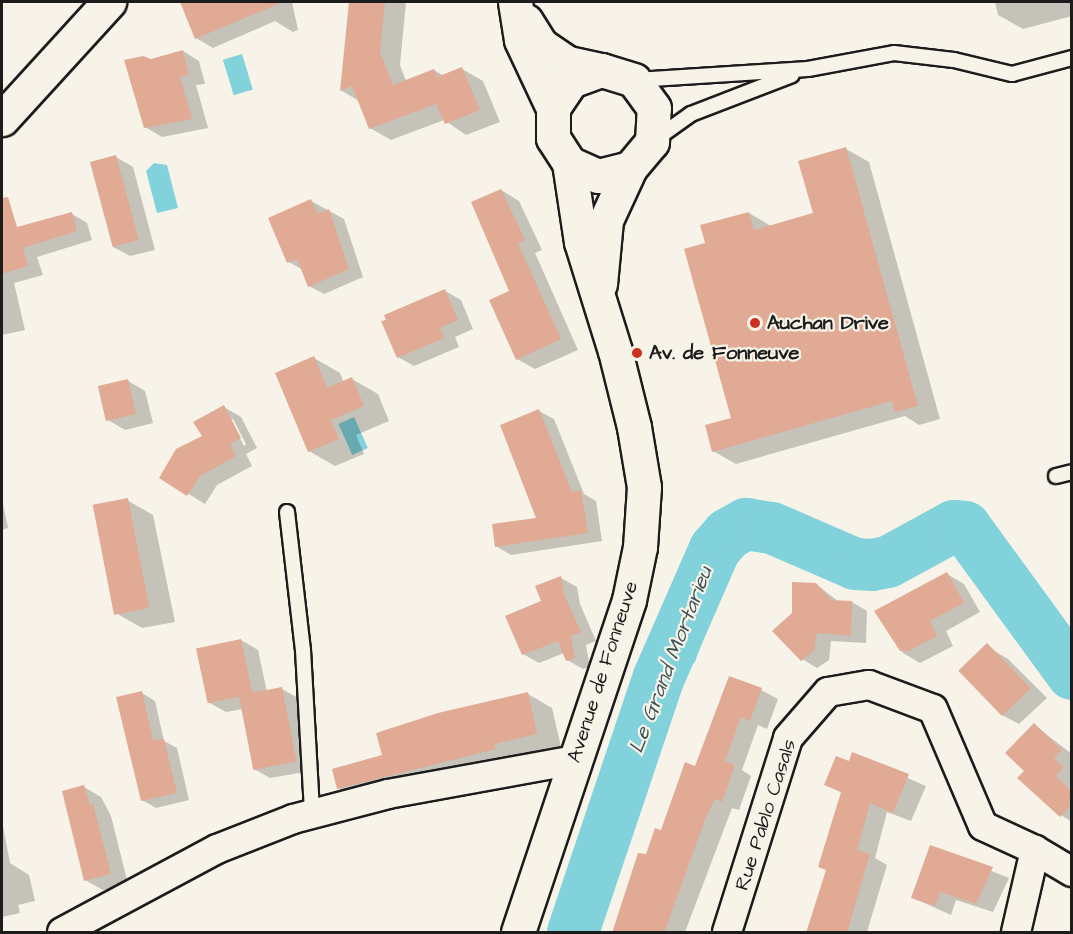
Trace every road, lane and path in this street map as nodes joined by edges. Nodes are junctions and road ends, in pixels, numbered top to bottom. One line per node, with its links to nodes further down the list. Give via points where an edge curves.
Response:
1 (110, 2): 8 (street)
2 (516, 4): 5 (street, Avenue de Fonneuve, via 541,45 568,63); 7 (street, Avenue de Fonneuve, via 521,40)
3 (1071, 58): 4 (lane, via 1012,74 954,60 894,53)
4 (808, 69): 6 (lane); 9 (lane, via 691,114)
5 (601, 70): 6 (street, Avenue de Fonneuve); 7 (street, via 571,81)
6 (634, 80): 9 (street, via 654,108)
7 (553, 108): 10 (street, Avenue de Fonneuve, via 552,138)
8 (2, 119)
9 (652, 142): 11 (street, Avenue de Fonneuve)
10 (569, 163): 11 (street, via 598,176); 12 (street, Avenue de Fonneuve, via 581,242)
11 (630, 168): 12 (street, Avenue de Fonneuve, via 606,220)
12 (599, 301): 16 (street, Avenue de Fonneuve, via 634,427 644,487 640,547 629,600)
13 (1071, 472): 14 (lane)
14 (1056, 476)
15 (287, 512): 17 (lane, via 303,650)
16 (575, 760): 17 (street, via 388,794); 21 (street, Avenue de Fonneuve)
17 (312, 813): 20 (street, via 217,849)
18 (1035, 850): 19 (street, Rue Pablo Casals); 22 (street, Rue Pablo Casals, via 983,826 933,709 869,685 828,692 788,738); 23 (street)
19 (1071, 872)
20 (62, 933)
21 (518, 933)
22 (727, 933)
23 (1016, 933)

